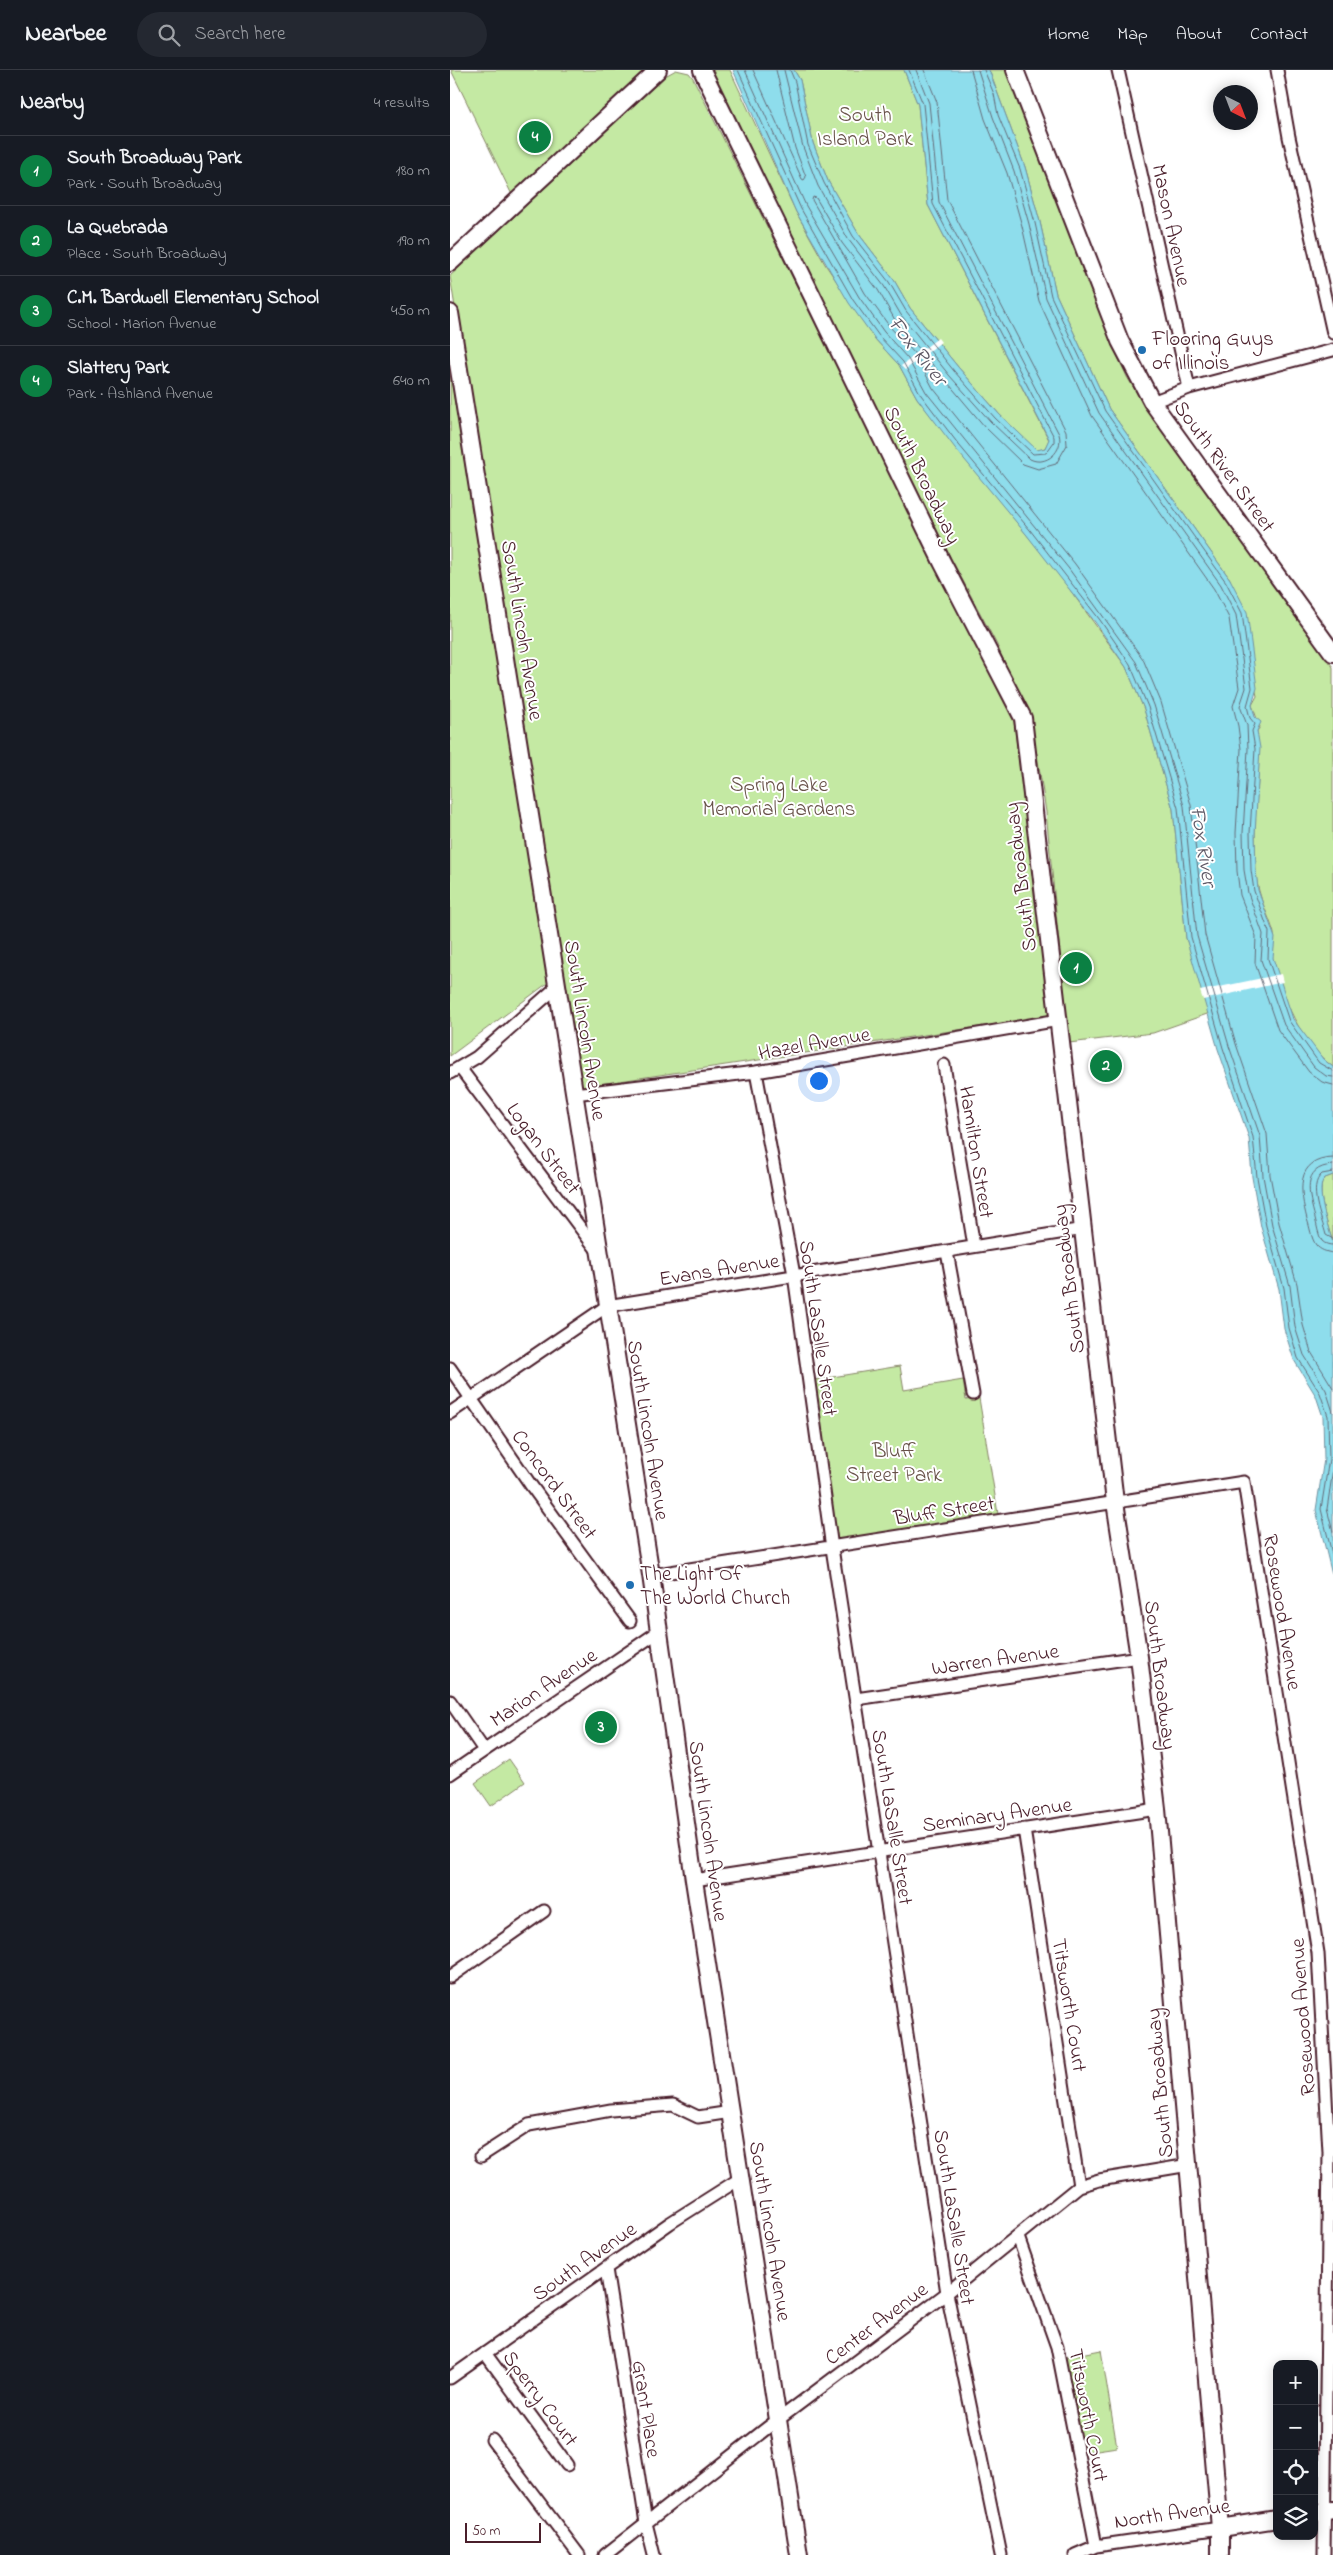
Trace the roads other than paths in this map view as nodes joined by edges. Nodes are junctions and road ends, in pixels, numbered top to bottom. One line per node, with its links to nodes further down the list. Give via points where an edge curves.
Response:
1 (658, 70): 6 (street)
2 (702, 70): 14 (street, South Broadway, via 942,562 1023,718)
3 (1015, 70): 11 (street, South River Street, via 1120,341)
4 (1118, 70): 10 (street, Mason Avenue)
5 (1276, 70): 8 (street)
6 (450, 263)
7 (450, 313): 13 (street, South Lincoln Avenue)
8 (1333, 333)
9 (1333, 350): 10 (street)
10 (1188, 388): 11 (street)
11 (1152, 402): 12 (street, South River Street)
12 (1333, 653)
13 (558, 986): 16 (street, via 477,1057); 18 (street, South Lincoln Avenue)
14 (1059, 1020): 17 (street, Hazel Avenue); 19 (street, South Broadway)
15 (944, 1065): 20 (street, Hamilton Street)
16 (455, 1071): 21 (street, Logan Street)
17 (757, 1078): 18 (street, Hazel Avenue); 23 (street, South LaSalle Street)
18 (574, 1094): 21 (street, South Lincoln Avenue)
19 (1084, 1228): 20 (street, Evans Avenue); 30 (street, South Broadway)
20 (974, 1246): 22 (street, Evans Avenue)
21 (598, 1250): 24 (street, South Lincoln Avenue)
22 (947, 1252): 23 (street, Evans Avenue); 26 (street)
23 (794, 1275): 24 (street, Evans Avenue); 31 (street, South LaSalle Street)
24 (607, 1306): 27 (street, Evans Avenue); 32 (street, South Lincoln Avenue)
25 (450, 1368): 27 (street, Concord Street)
26 (973, 1394)
27 (471, 1398): 28 (street, Evans Avenue); 33 (street, Concord Street)
28 (450, 1413)
29 (1244, 1482): 30 (street, Bluff Street); 59 (street, Rosewood Avenue, via 1318,1953 1329,2152)
30 (1115, 1502): 31 (street, Bluff Street); 35 (street, South Broadway)
31 (832, 1548): 32 (street, Bluff Street); 36 (street, South LaSalle Street)
32 (651, 1575): 34 (street, South Lincoln Avenue)
33 (630, 1621)
34 (658, 1632): 38 (street, Marion Avenue); 43 (street, South Lincoln Avenue)
35 (1139, 1656): 36 (street, Warren Avenue); 40 (street, South Broadway)
36 (856, 1699): 42 (street, South LaSalle Street)
37 (450, 1701): 38 (street)
38 (484, 1750): 39 (street, Marion Avenue)
39 (450, 1774)
40 (1157, 1809): 41 (street, Seminary Avenue); 48 (street, South Broadway)
41 (1024, 1829): 42 (street, Seminary Avenue); 50 (street, Titsworth Court)
42 (879, 1851): 43 (street, Seminary Avenue); 53 (street, South LaSalle Street)
43 (694, 1880): 46 (street, South Lincoln Avenue)
44 (544, 1911): 45 (street)
45 (450, 1977)
46 (731, 2112): 47 (street, via 698,2118 673,2105 611,2110 529,2124); 49 (street, South Lincoln Avenue)
47 (481, 2156)
48 (1188, 2165): 50 (street, Center Avenue); 62 (street, South Broadway)
49 (741, 2178): 52 (street, South Avenue); 56 (street, South Lincoln Avenue)
50 (1079, 2186): 51 (street, Center Avenue)
51 (1018, 2237): 53 (street, Center Avenue); 63 (street, Titsworth Court, via 1057,2347)
52 (606, 2269): 54 (street, South Avenue); 61 (street, Grant Place)
53 (947, 2293): 56 (street, Center Avenue); 68 (street, South LaSalle Street)
54 (485, 2354): 55 (street, South Avenue); 58 (street, Sperry Court)
55 (450, 2378)
56 (779, 2419): 61 (street, Center Avenue); 67 (street, South Lincoln Avenue)
57 (492, 2440): 64 (street)
58 (567, 2465)
59 (1324, 2511): 71 (street, Rosewood Avenue)
60 (1273, 2520): 62 (street, North Avenue)
61 (646, 2523): 65 (street, Center Avenue); 66 (street, Grant Place)
62 (1220, 2528): 63 (street, North Avenue); 70 (street, South Broadway)
63 (1096, 2546): 69 (street, North Avenue)
64 (579, 2555)
65 (605, 2555)
66 (654, 2555)
67 (799, 2555)
68 (1001, 2555)
69 (1075, 2555)
70 (1220, 2555)
71 (1324, 2555)

